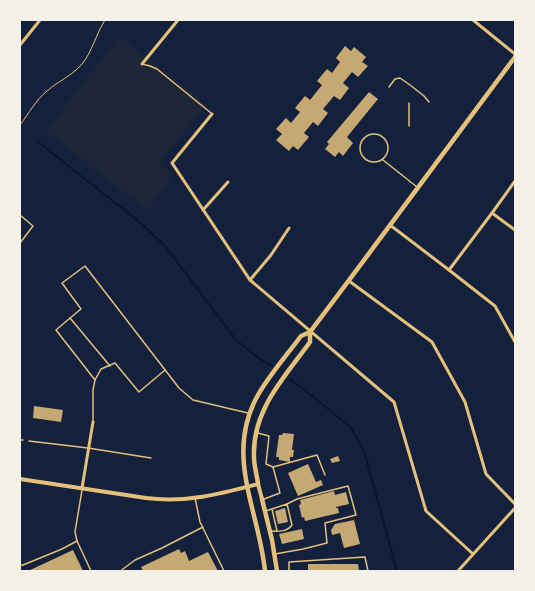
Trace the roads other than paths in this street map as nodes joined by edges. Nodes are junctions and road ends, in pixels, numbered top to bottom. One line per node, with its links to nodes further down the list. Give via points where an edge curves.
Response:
1 (40, 20): 4 (street)
2 (178, 20): 6 (street)
3 (473, 20): 5 (street)
4 (20, 45)
5 (515, 55): 15 (main road)
6 (142, 64): 10 (lane, via 156,69)
7 (389, 87): 8 (lane, via 395,78 400,78)
8 (429, 102)
9 (409, 103): 11 (lane)
10 (212, 114): 16 (street, via 172,163)
11 (409, 126)
12 (382, 160): 12 (lane, via 374,163 365,160 360,153 360,144 365,136 382,136 388,144 388,153); 15 (lane)
13 (515, 181): 17 (street)
14 (228, 182): 16 (street)
15 (417, 188): 19 (main road)
16 (203, 210): 24 (street)
17 (492, 213): 21 (street); 23 (street)
18 (20, 215): 22 (lane, via 33,226)
19 (390, 225): 23 (street); 25 (main road)
20 (289, 228): 24 (street, via 271,256)
21 (515, 230)
22 (20, 243)
23 (450, 270): 28 (street, via 495,306)
24 (250, 280): 27 (street)
25 (349, 281): 27 (main road); 47 (street, via 432,342 465,402 486,474)
26 (70, 318): 29 (lane); 30 (lane, via 81,309 62,282 85,266); 31 (lane, via 56,330)
27 (310, 332): 32 (main road, via 301,336 269,378); 34 (main road, via 310,342 276,388 260,416); 56 (street, via 394,402 426,512)
28 (515, 342)
29 (110, 366): 30 (lane, via 116,363 139,392); 31 (lane, via 101,369)
30 (165, 370): 32 (lane, via 179,388 193,400)
31 (95, 380): 33 (lane)
32 (249, 414): 42 (main road, via 243,451)
33 (92, 422): 36 (street)
34 (256, 433): 38 (lane, via 269,436 266,464); 41 (main road, via 254,458)
35 (29, 441): 36 (lane)
36 (88, 448): 37 (lane); 43 (street)
37 (151, 458)
38 (273, 467): 39 (lane, via 317,455); 45 (lane, via 280,493)
39 (324, 475)
40 (20, 479): 43 (street)
41 (258, 484): 42 (street); 45 (street)
42 (248, 487): 44 (street); 61 (main road, via 261,540)
43 (82, 488): 44 (street, via 158,499); 54 (lane, via 75,532)
44 (195, 498): 51 (lane)
45 (262, 499): 50 (main road)
46 (287, 504): 49 (lane); 53 (lane, via 292,525); 55 (lane, via 348,486 356,515 325,523 327,543)
47 (515, 504)
48 (515, 508): 56 (street)
49 (272, 509): 50 (lane); 53 (lane)
50 (265, 510): 52 (main road)
51 (203, 527): 59 (lane, via 135,560); 60 (lane)
52 (270, 531): 53 (lane); 55 (main road)
53 (278, 532)
54 (76, 541): 57 (lane); 58 (lane)
55 (275, 554): 62 (main road)
56 (473, 554): 65 (street)
57 (20, 565)
58 (91, 571)
59 (121, 571)
60 (224, 571)
61 (265, 571)
62 (277, 571)
63 (289, 571): 64 (lane, via 289,562 365,557)
64 (368, 571)
65 (458, 571)

